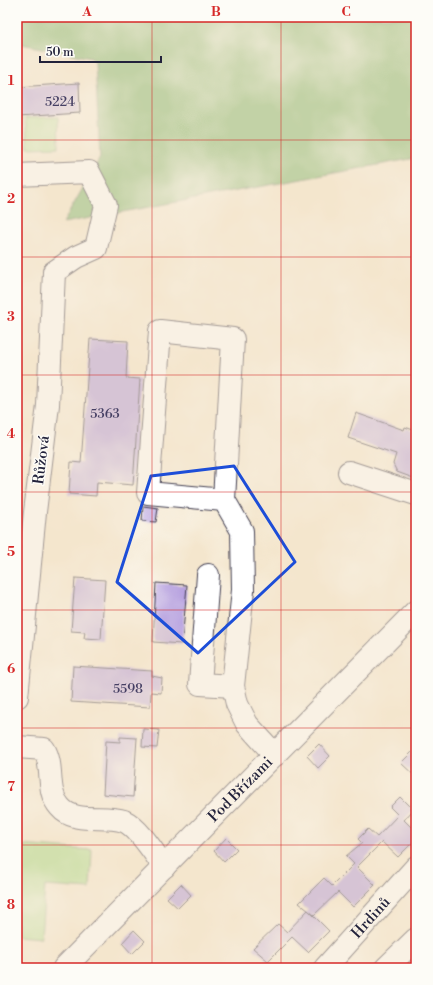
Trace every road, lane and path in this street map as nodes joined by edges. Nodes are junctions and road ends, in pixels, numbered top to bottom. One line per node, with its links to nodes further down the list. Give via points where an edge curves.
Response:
1 (17, 175): 7 (street, Růžová, via 89,172 106,205 96,248 76,257 54,272 48,405)
2 (349, 472): 3 (street)
3 (416, 494)
4 (224, 500): 4 (street, via 233,339 160,331 148,493); 8 (street, via 242,531 243,590)
5 (208, 575): 8 (street, via 200,684)
6 (416, 611): 11 (street, Pod Břízami)
7 (20, 626): 9 (street, Růžová)
8 (233, 686): 11 (street, via 237,704 247,724)
9 (17, 697)
10 (17, 747): 12 (street, via 44,750 48,756 54,800 61,808 72,815 124,821 140,835)
11 (275, 755): 12 (street, Pod Břízami)
12 (164, 867): 15 (street, Pod Břízami)
13 (416, 867): 16 (street, Hrdinů)
14 (416, 939): 17 (street)
15 (64, 968)
16 (325, 968)
17 (386, 968)

